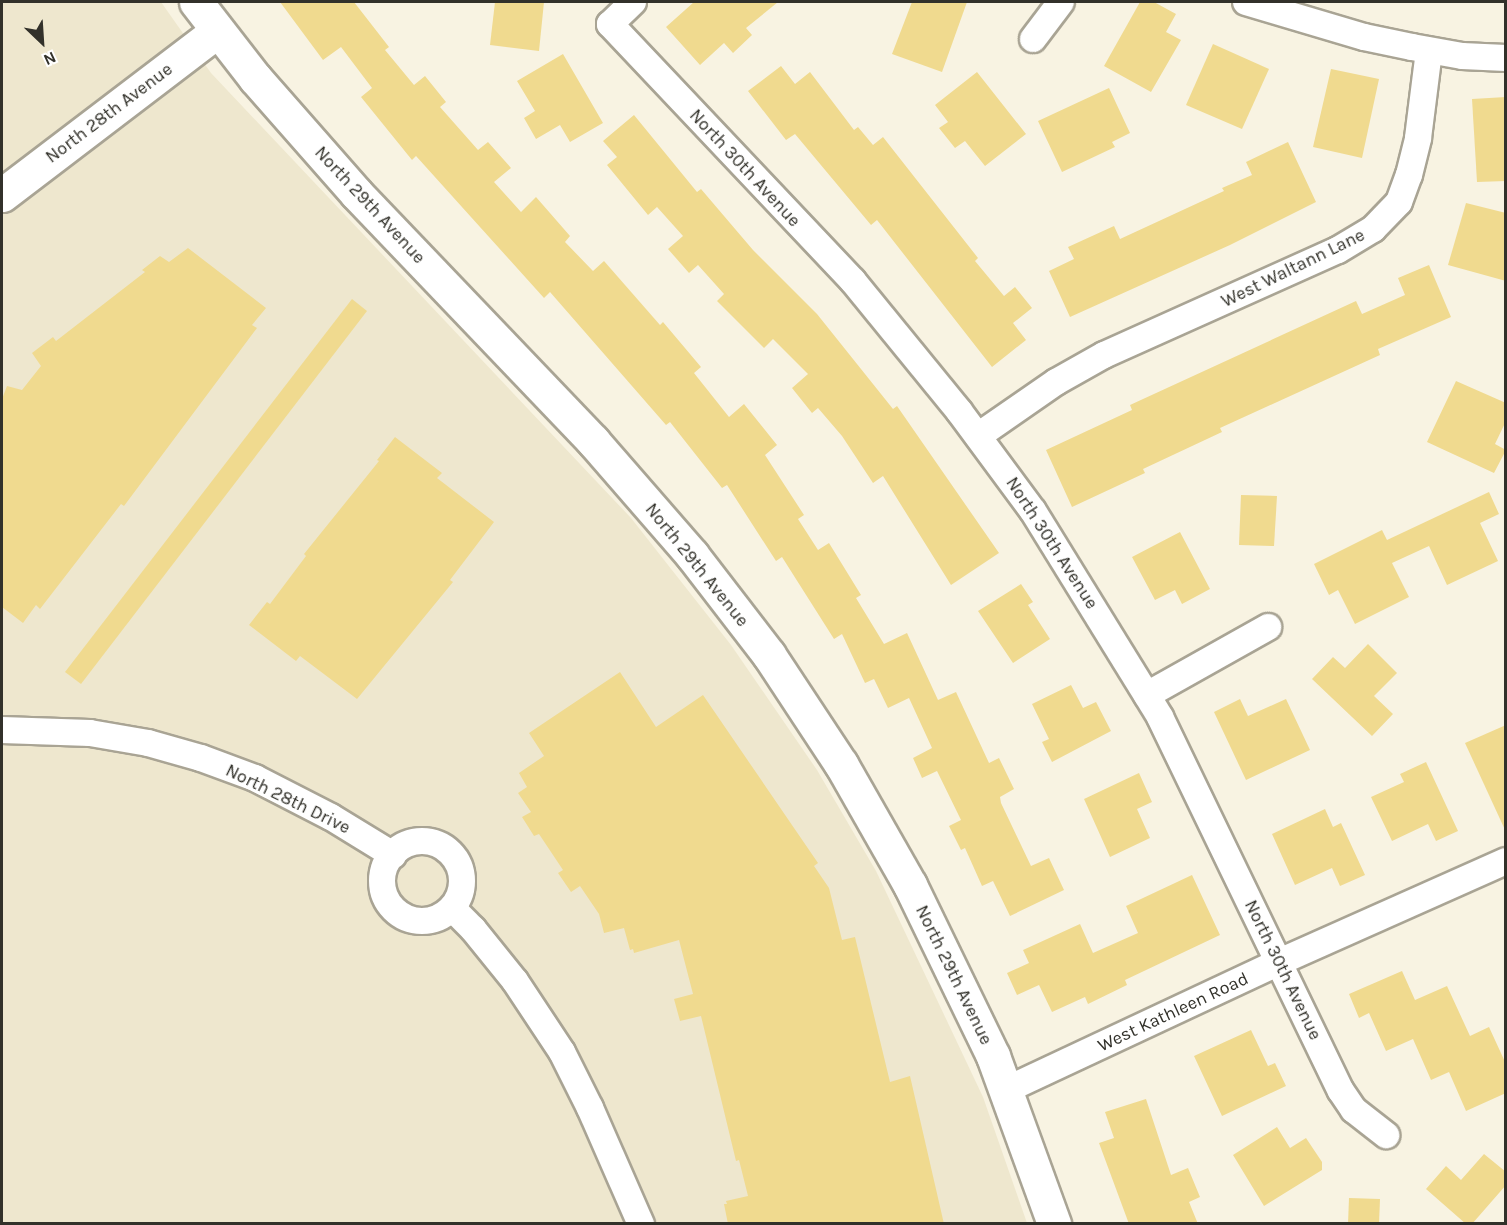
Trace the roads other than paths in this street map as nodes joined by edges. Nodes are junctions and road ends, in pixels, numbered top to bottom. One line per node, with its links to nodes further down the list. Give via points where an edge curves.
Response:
1 (196, 2): 5 (street, North 29th Avenue)
2 (633, 2): 10 (street, North 30th Avenue, via 610,24 853,281)
3 (1060, 2): 6 (street)
4 (1245, 2): 7 (street, via 1364,37)
5 (217, 31): 9 (street, North 28th Avenue); 18 (street, North 29th Avenue, via 357,194 593,441 692,555 769,655 841,764 910,885)
6 (1033, 39)
7 (1429, 51): 8 (street); 10 (street, West Waltann Lane, via 1409,175 1399,202 1372,229 1328,254 1104,355 1047,388)
8 (1506, 58)
9 (2, 195)
10 (978, 436): 12 (street, North 30th Avenue, via 1033,511)
11 (1268, 627): 12 (street)
12 (1147, 695): 17 (street, North 30th Avenue)
13 (2, 730): 14 (street, North 28th Drive, via 90,733 201,758 255,778)
14 (393, 855): 16 (street, via 413,843 425,842 447,850 456,860 462,885); 16 (street, via 383,877 388,901 395,911 406,918 424,921 442,916)
15 (1506, 861): 17 (street, West Kathleen Road)
16 (452, 908): 20 (street, via 515,981 562,1052)
17 (1279, 962): 18 (street, West Kathleen Road); 19 (street, North 30th Avenue, via 1341,1091 1354,1110)
18 (1006, 1090): 21 (street, North 29th Avenue)
19 (1386, 1135)
20 (641, 1224)
21 (1054, 1224)

